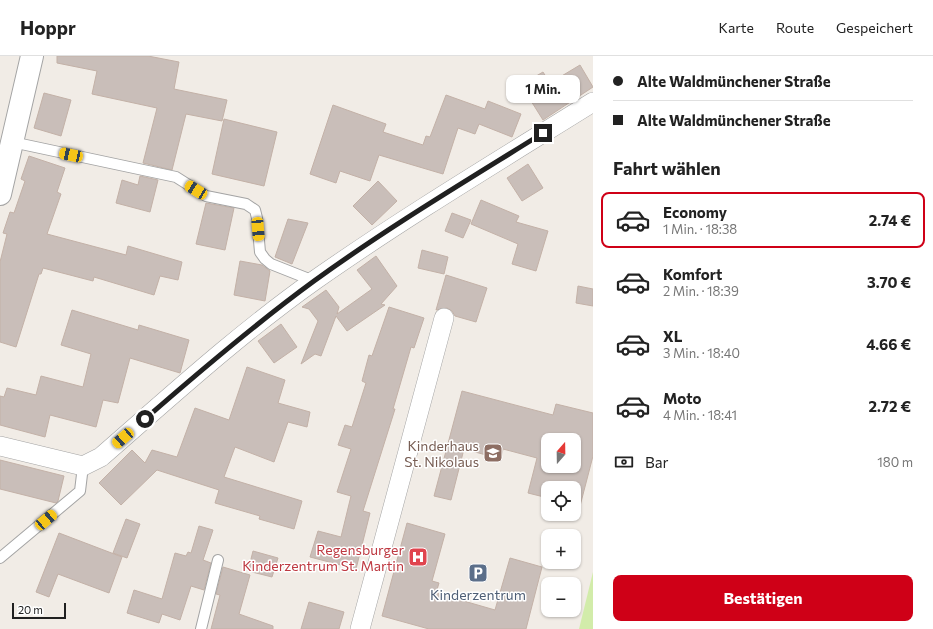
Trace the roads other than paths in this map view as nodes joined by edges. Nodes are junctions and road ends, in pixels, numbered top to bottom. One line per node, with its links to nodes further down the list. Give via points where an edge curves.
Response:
1 (32, 56): 3 (street)
2 (593, 102): 5 (street, via 405,219)
3 (12, 142): 4 (street); 5 (lane, via 176,177 206,196 246,204 254,210 257,218 260,252 264,259)
4 (0, 194)
5 (314, 281): 8 (street, via 222,352 101,457)
6 (444, 318): 12 (street)
7 (0, 446): 8 (street)
8 (78, 465): 9 (lane, via 80,491)
9 (0, 558)
10 (218, 560): 11 (lane)
11 (201, 629)
12 (360, 629)

